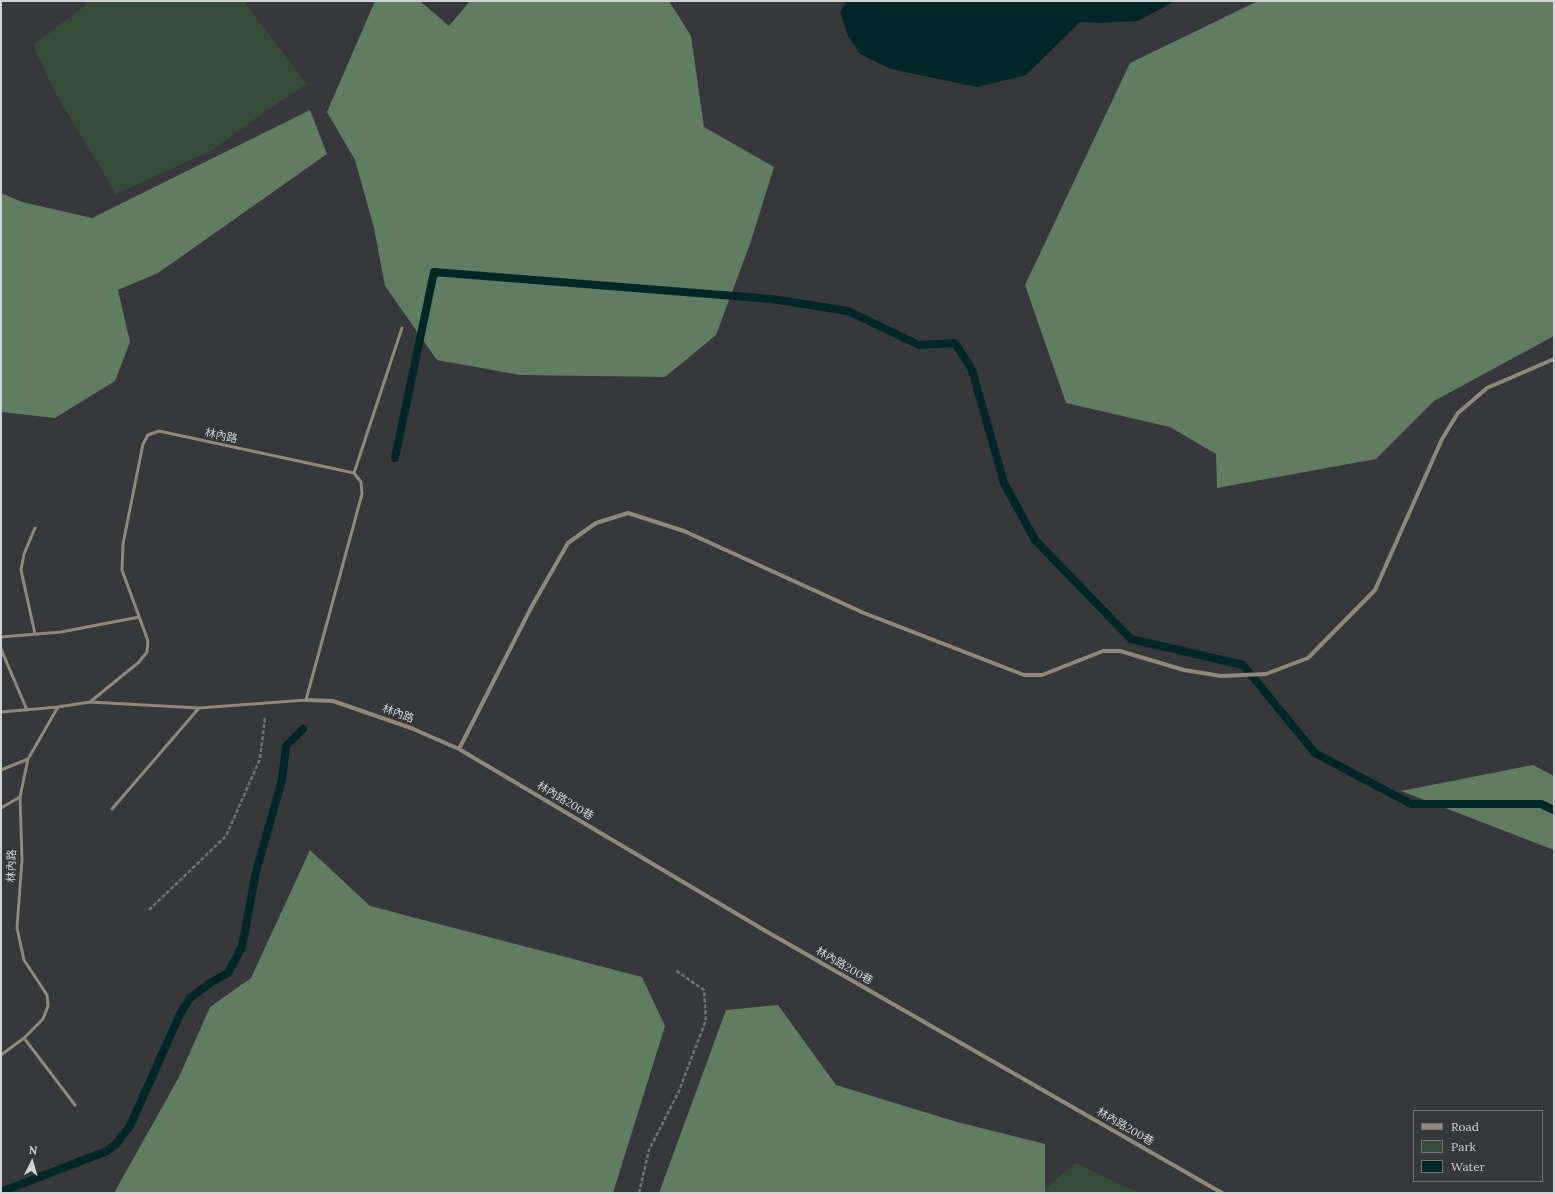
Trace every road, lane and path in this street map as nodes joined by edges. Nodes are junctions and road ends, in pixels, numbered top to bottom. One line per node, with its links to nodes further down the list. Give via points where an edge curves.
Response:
1 (402, 328): 3 (lane)
2 (1554, 359): 16 (street, via 1487,388 1458,413 1442,440 1375,590 1308,658 1266,674 1222,676 1184,670 1120,651 1103,651 1042,675 1024,675 864,613 684,531 628,513 596,523 568,543 532,606)
3 (354, 473): 5 (lane, 林內路, via 159,431 148,435 123,544 122,570); 9 (lane, via 361,482 362,494)
4 (34, 528): 6 (lane, via 21,570)
5 (139, 617): 6 (lane, via 61,632); 10 (lane, 林內路, via 148,641 147,652 139,662)
6 (35, 634): 7 (lane)
7 (1, 637)
8 (1, 649): 14 (lane)
9 (306, 700): 11 (lane, 林內路); 16 (street, 林內路, via 333,701 411,728)
10 (90, 702): 12 (lane, 林內路); 13 (lane, 林內路)
11 (267, 703): 13 (lane, 林內路); 22 (path, via 260,758 226,836)
12 (58, 707): 14 (lane, 林內路); 17 (lane, 林內路)
13 (199, 708): 21 (lane)
14 (27, 710): 15 (lane, 林內路)
15 (1, 712)
16 (459, 749): 28 (street, 林內路200巷, via 764,930)
17 (28, 759): 18 (lane); 19 (lane, 林內路)
18 (1, 770)
19 (20, 797): 20 (lane); 24 (lane, 林內路, via 22,860 17,928 24,960 47,995 48,1006 43,1019)
20 (1, 808)
21 (112, 809)
22 (149, 910)
23 (675, 970): 27 (path, via 704,990 706,1020 679,1090 649,1150)
24 (24, 1038): 25 (lane, 林內路); 26 (lane)
25 (1, 1055)
26 (75, 1105)
27 (639, 1193)
28 (1222, 1193)

